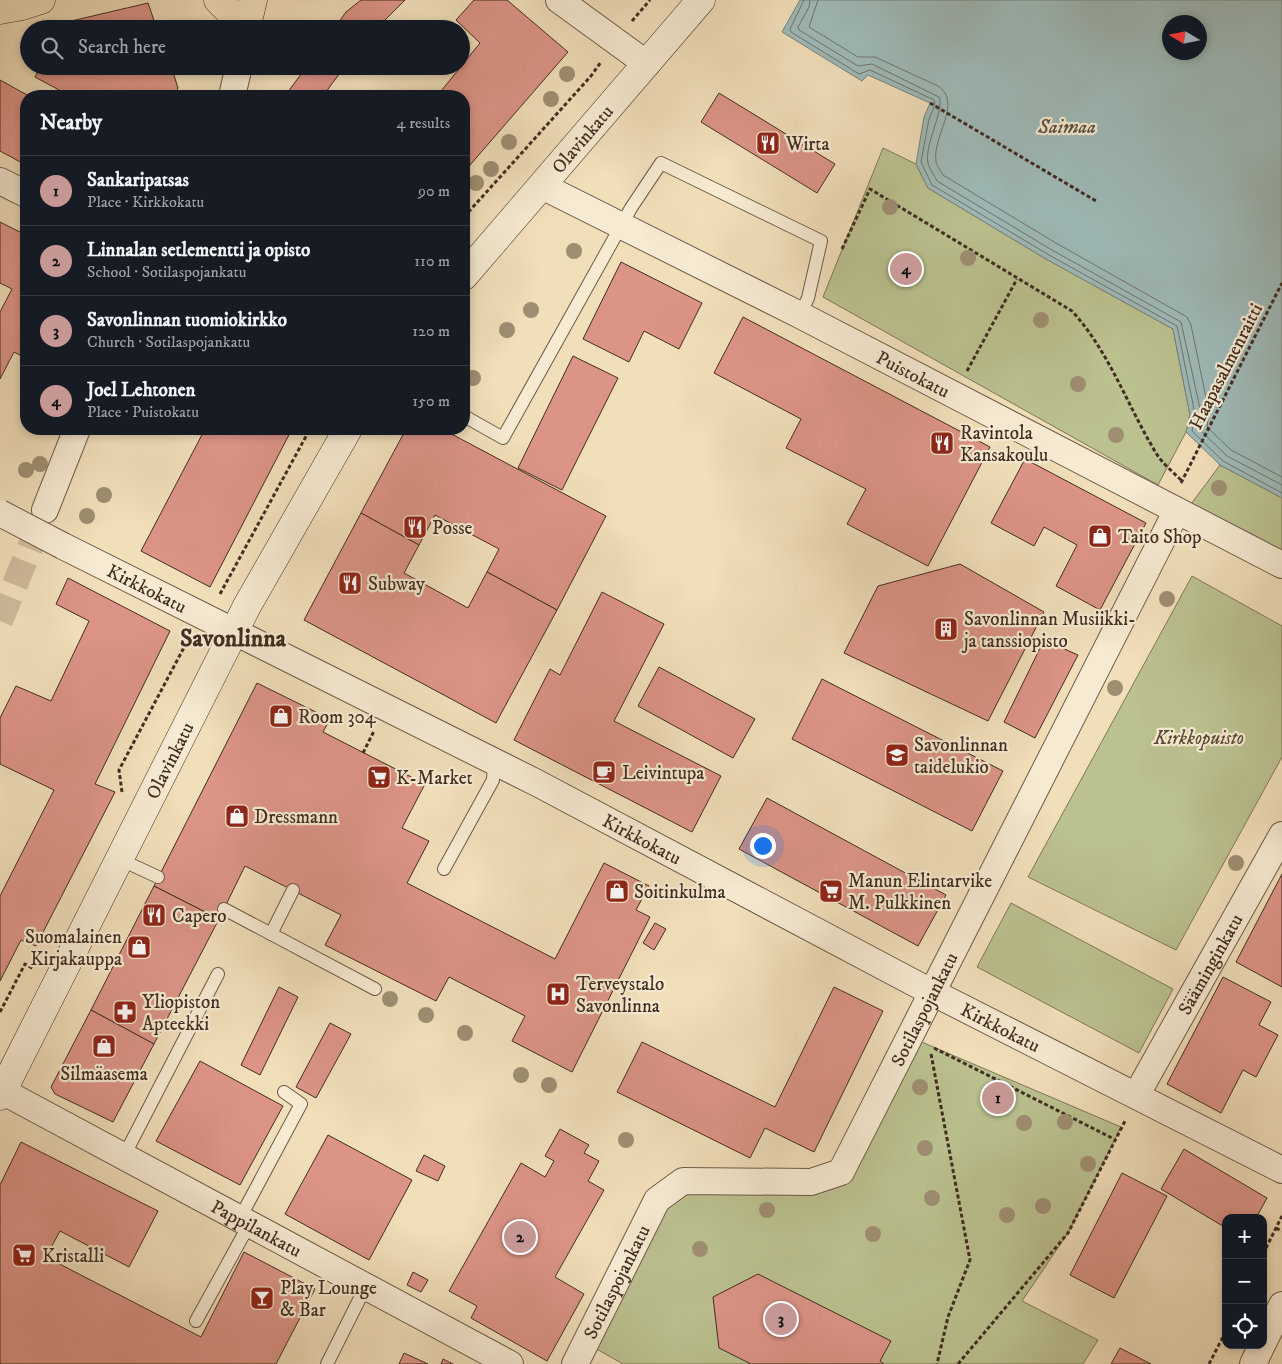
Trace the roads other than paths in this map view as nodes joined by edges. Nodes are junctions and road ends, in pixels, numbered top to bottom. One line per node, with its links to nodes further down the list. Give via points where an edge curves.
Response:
1 (41, 0): 4 (highway)
2 (560, 0): 5 (street)
3 (700, 0): 5 (main road, Olavinkatu)
4 (0, 10)
5 (647, 64): 9 (main road, Olavinkatu)
6 (237, 75): 7 (street)
7 (233, 90)
8 (0, 180): 10 (street)
9 (542, 186): 11 (street, Puistokatu); 12 (main road, Olavinkatu)
10 (20, 191)
11 (622, 226): 13 (street, Puistokatu); 13 (lane, via 661,163 821,241 808,298); 14 (lane, via 503,438)
12 (470, 269)
13 (800, 315): 18 (street, Puistokatu)
14 (470, 419)
15 (75, 435): 17 (street)
16 (345, 435): 21 (main road, Olavinkatu)
17 (46, 510)
18 (1176, 512): 20 (street, Puistokatu); 32 (street, Sotilaspojankatu)
19 (0, 513): 21 (street, Kirkkokatu, bridge)
20 (1282, 565)
21 (235, 632): 22 (street, Kirkkokatu); 24 (main road, Olavinkatu)
22 (494, 763): 25 (lane, via 493,780); 32 (street, Kirkkokatu)
23 (1282, 835): 35 (street, Sääminginkatu)
24 (119, 859): 26 (lane); 34 (main road, Olavinkatu)
25 (444, 869)
26 (158, 878)
27 (293, 890): 29 (lane)
28 (224, 909): 29 (lane)
29 (271, 934): 31 (lane)
30 (218, 974): 36 (lane)
31 (375, 989)
32 (931, 991): 35 (street, Kirkkokatu); 46 (street, Sotilaspojankatu, via 841,1172 811,1182 683,1181 663,1195 657,1200)
33 (284, 1092): 38 (lane, via 301,1104)
34 (1, 1094): 36 (street, Pappilankatu)
35 (1137, 1094): 37 (street, Kirkkokatu)
36 (124, 1156): 38 (street, Pappilankatu)
37 (1282, 1170)
38 (245, 1220): 39 (street, Pappilankatu); 41 (lane)
39 (374, 1290): 44 (lane, via 360,1298); 45 (street, Pappilankatu)
40 (1282, 1306): 42 (street)
41 (196, 1322)
42 (1267, 1336)
43 (1260, 1349): 47 (street)
44 (327, 1364)
45 (510, 1364)
46 (575, 1364)
47 (1253, 1364)

